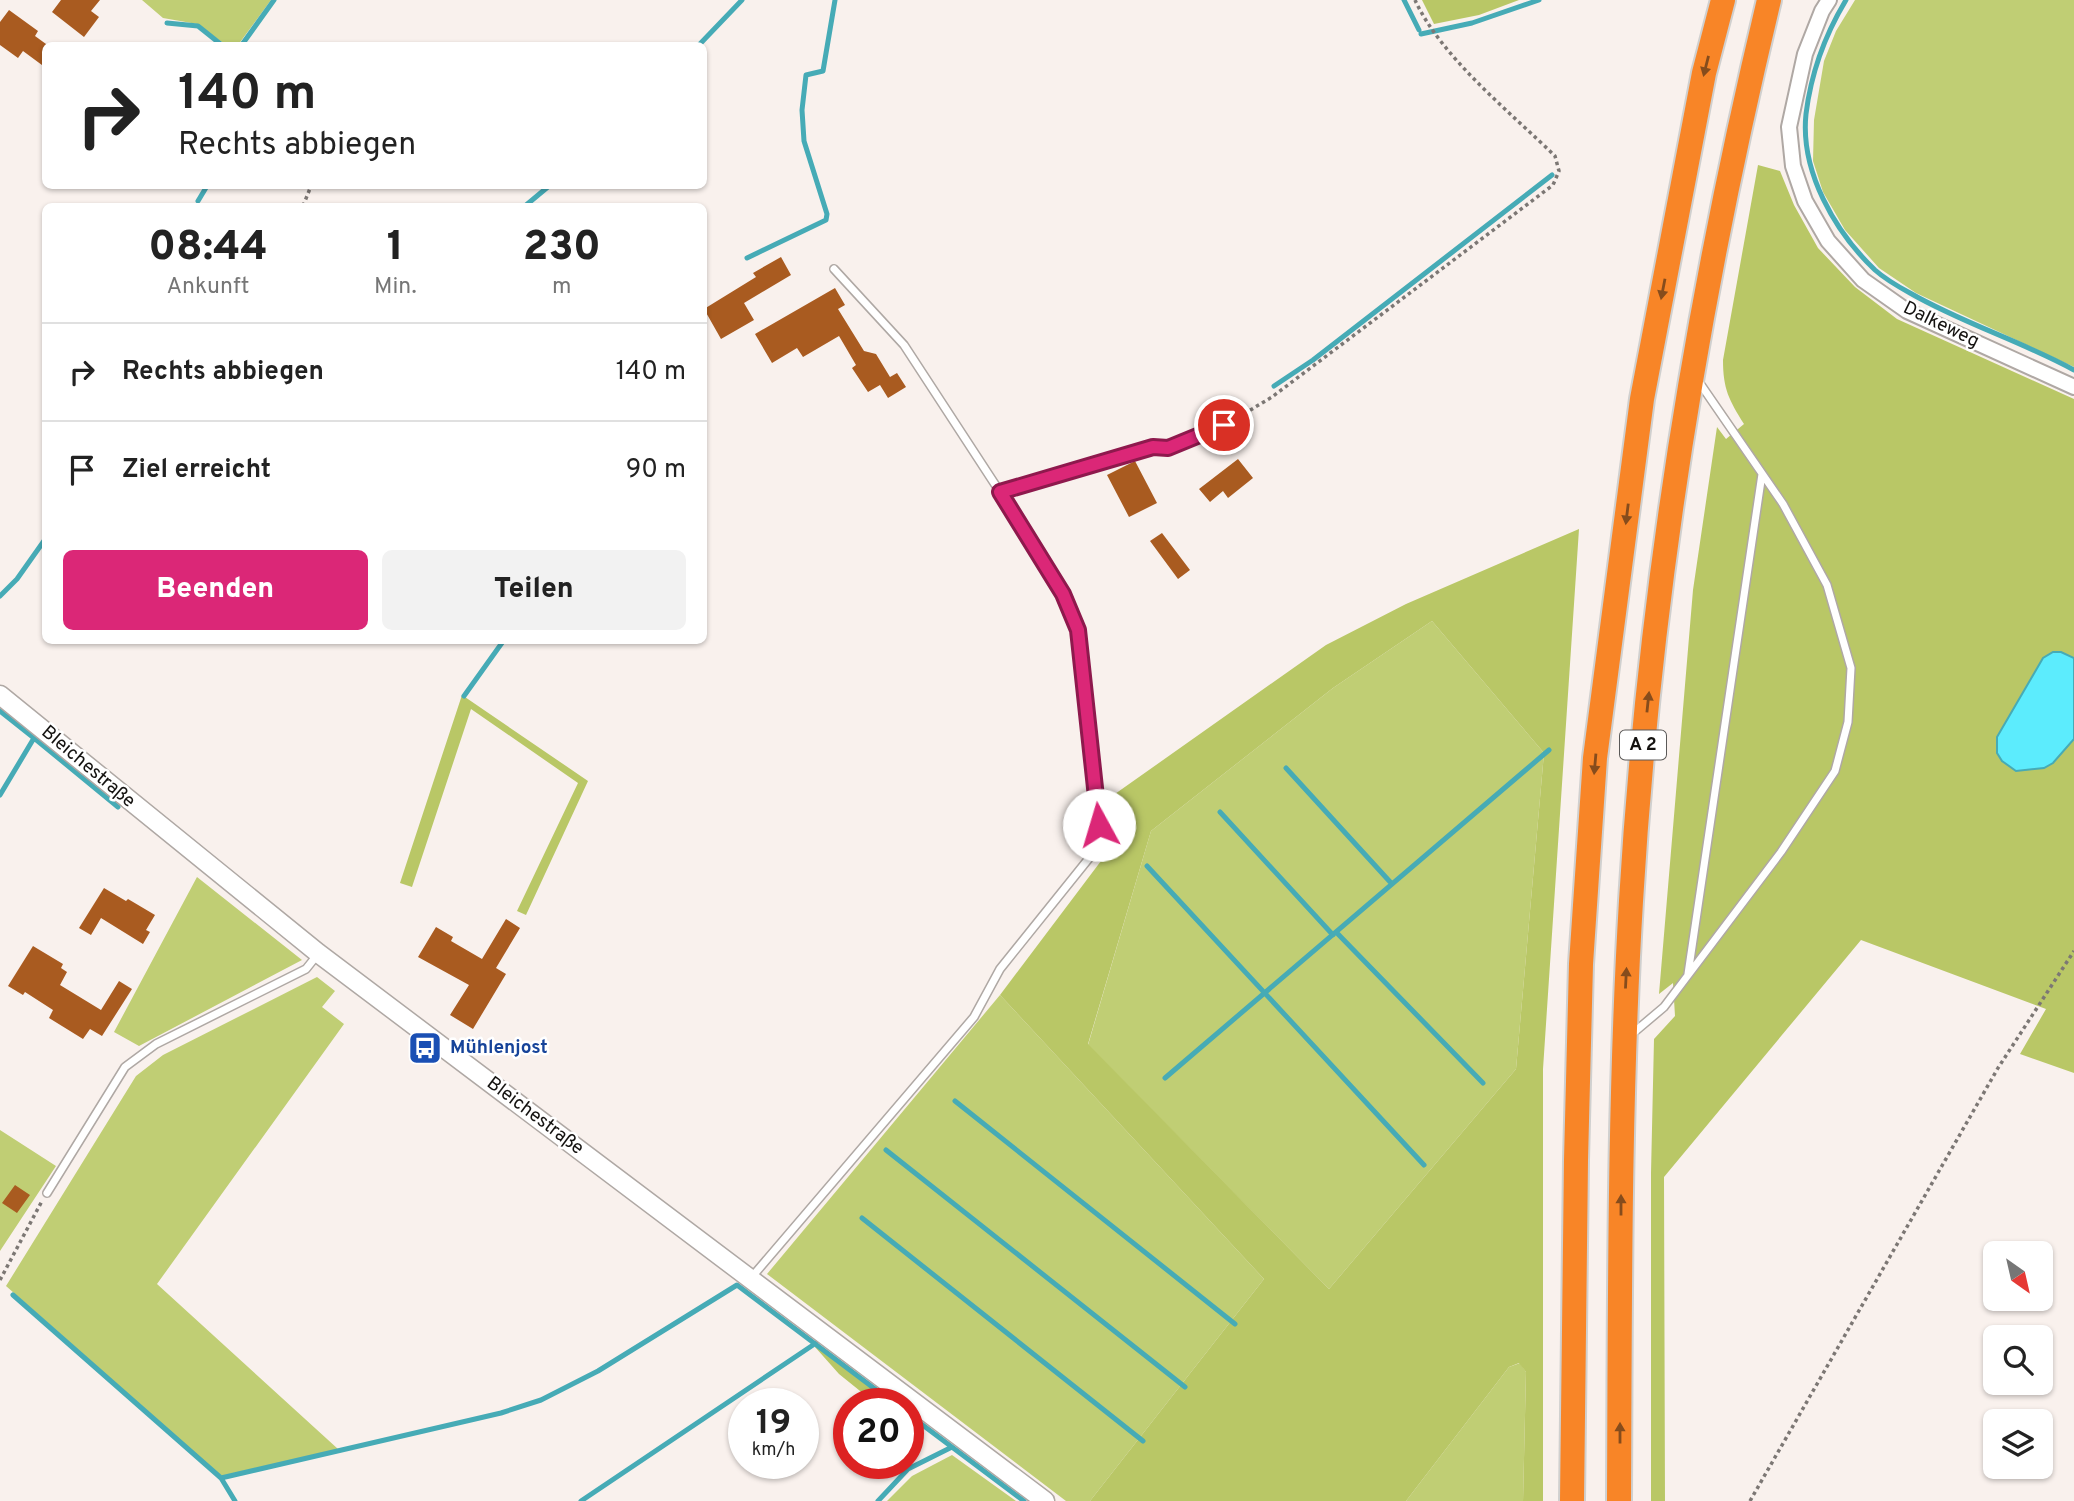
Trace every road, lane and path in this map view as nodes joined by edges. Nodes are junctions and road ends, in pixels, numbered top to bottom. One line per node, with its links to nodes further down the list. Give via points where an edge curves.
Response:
1 (1415, 0): 8 (path, via 1454,58 1555,156 1559,171 1553,185 1272,397)
2 (1723, 0): 20 (highway, A 2, one-way to 20, via 1704,73 1642,399 1595,758 1581,964)
3 (1769, 0): 6 (highway, A 2)
4 (1829, 0): 7 (street, Dalkeweg, via 1805,54 1789,127 1797,178 1828,241 1863,280 1907,312)
5 (834, 269): 10 (lane, via 904,345)
6 (1692, 371): 9 (lane); 15 (highway, A 2, one-way to 6, via 1643,752 1663,561)
7 (2074, 387)
8 (1224, 425): 10 (lane, via 1168,448 1153,447)
9 (1762, 474): 14 (lane); 14 (lane, via 1827,585 1851,668 1848,722 1835,771 1781,852)
10 (1000, 492): 17 (lane, via 1063,594 1078,630 1099,825 1097,842 1090,857 1000,969 974,1017)
11 (0, 695): 13 (street, Bleichestraße)
12 (2074, 951): 22 (path, via 1998,1068)
13 (318, 953): 16 (lane, via 306,970 156,1044 125,1067); 17 (street, Bleichestraße)
14 (1688, 975): 15 (lane, via 1664,1007)
15 (1623, 1041): 21 (highway, A 2, one-way to 15)
16 (47, 1193): 18 (path)
17 (751, 1278): 19 (street, Bleichestraße)
18 (0, 1280)
19 (1045, 1501)
20 (1572, 1501)
21 (1619, 1501)
22 (1750, 1501)

